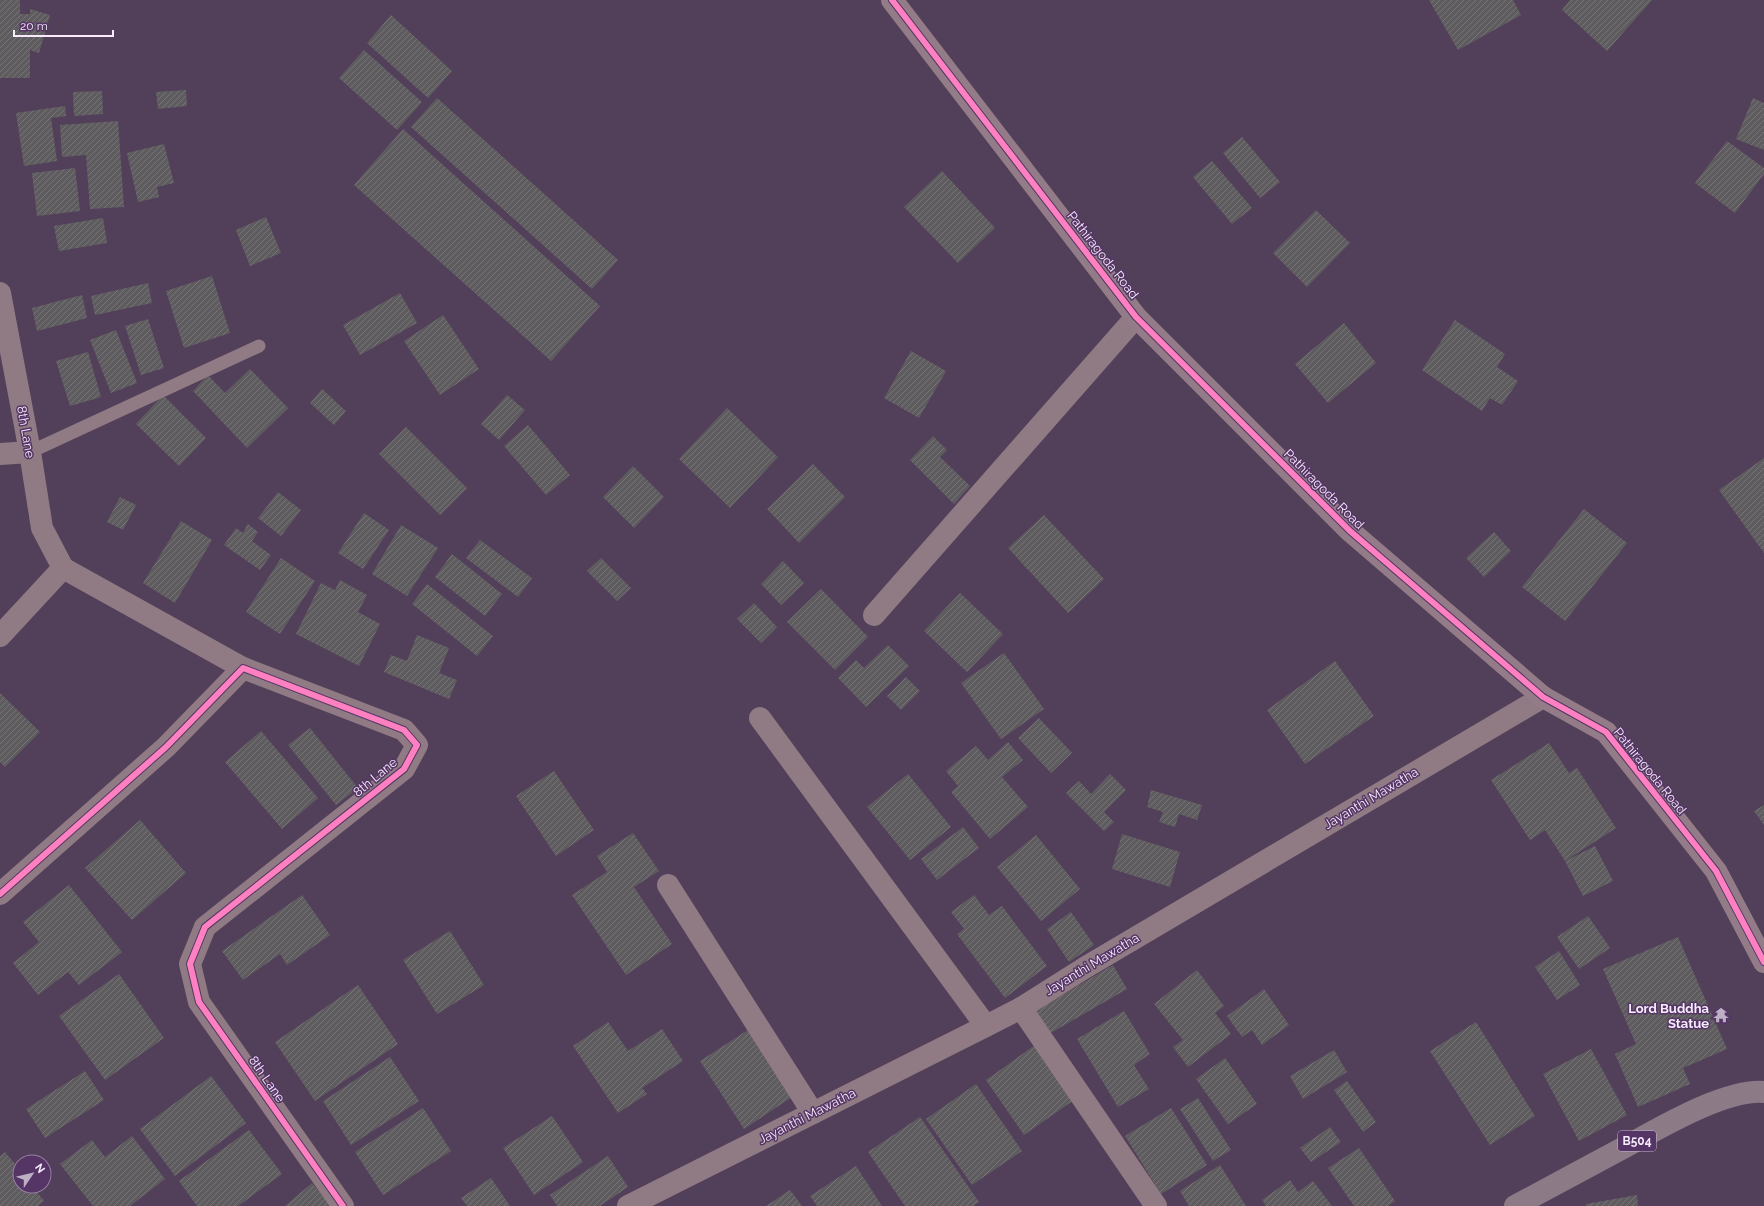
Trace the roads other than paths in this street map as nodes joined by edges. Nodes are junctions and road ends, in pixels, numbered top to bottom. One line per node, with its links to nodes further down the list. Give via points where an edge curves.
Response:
1 (892, 0): 3 (street, Pathiragoda Road)
2 (0, 293): 5 (street, 8th Lane)
3 (1136, 317): 8 (street); 11 (street, Pathiragoda Road, via 1350,531)
4 (259, 346): 5 (lane)
5 (30, 452): 6 (street); 7 (street, 8th Lane, via 42,528)
6 (0, 454)
7 (63, 568): 9 (street); 10 (street, 8th Lane)
8 (874, 615)
9 (0, 636)
10 (243, 668): 14 (street, via 166,747); 20 (street, 8th Lane, via 404,730 417,745 404,769 205,927 190,964 199,1002)
11 (1543, 697): 15 (street, Pathiragoda Road, via 1606,732 1716,871); 16 (street, Jayanthi Mawatha)
12 (760, 718): 17 (street)
13 (668, 885): 19 (street)
14 (0, 894)
15 (1764, 962)
16 (1021, 1008): 17 (street, Jayanthi Mawatha); 22 (street)
17 (986, 1026): 19 (street, Jayanthi Mawatha)
18 (1764, 1092): 23 (main road, B504, via 1756,1091 1719,1101 1681,1117)
19 (813, 1113): 21 (street, Jayanthi Mawatha)
20 (343, 1206)
21 (628, 1206)
22 (1156, 1206)
23 (1515, 1206)

